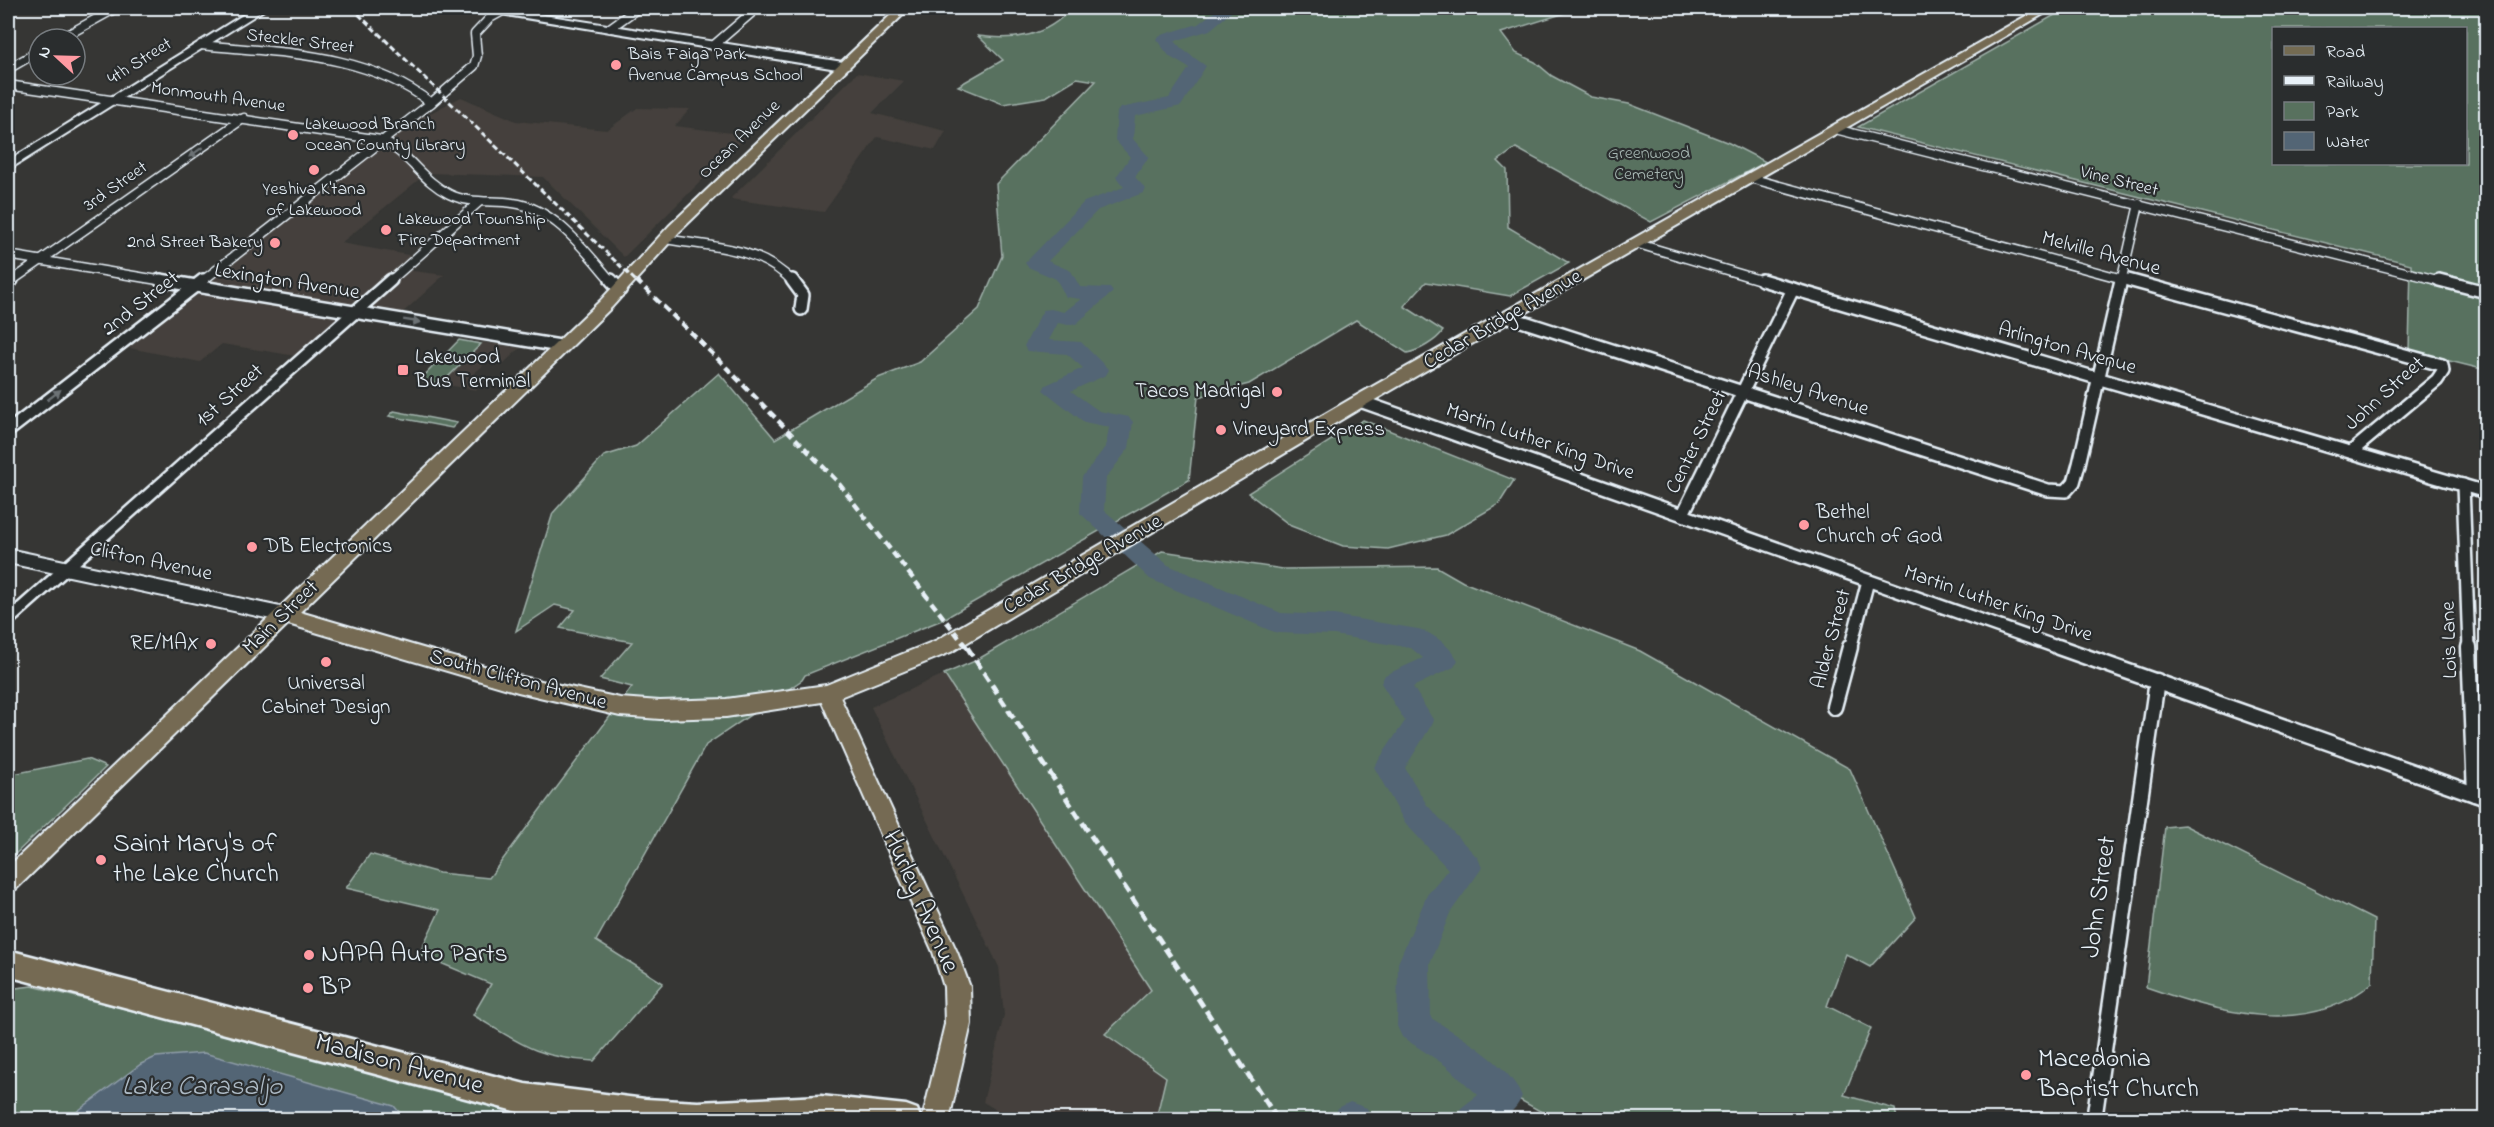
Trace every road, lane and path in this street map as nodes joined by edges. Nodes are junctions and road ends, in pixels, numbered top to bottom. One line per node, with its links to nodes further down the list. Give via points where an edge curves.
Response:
1 (116, 8): 9 (street)
2 (261, 8): 11 (street, 4th Street)
3 (483, 8): 8 (street)
4 (638, 8): 10 (street)
5 (757, 8): 12 (street)
6 (904, 8): 14 (main road, Ocean Avenue)
7 (2048, 8): 20 (main road, Cedar Bridge Avenue)
8 (505, 9): 10 (street); 18 (street, via 475,34 474,66)
9 (82, 27)
10 (610, 28): 12 (street)
11 (201, 45): 17 (street, 4th Street); 18 (street, Steckler Street, via 361,65 417,90)
12 (712, 46): 14 (street)
13 (27, 58): 15 (street)
14 (843, 66): 26 (main road, Ocean Avenue)
15 (8, 69)
16 (8, 85): 17 (street, Monmouth Avenue)
17 (114, 100): 19 (street, Monmouth Avenue); 22 (street, 4th Street)
18 (431, 103): 21 (street)
19 (244, 118): 21 (street, Monmouth Avenue); 29 (street, 3rd Street, one-way to 29)
20 (1835, 129): 23 (main road, Cedar Bridge Avenue); 25 (street, Vine Street)
21 (381, 140): 24 (street, Monmouth Avenue, via 398,146 438,188 459,199); 33 (street, 2nd Street)
22 (8, 166)
23 (1750, 178): 27 (main road, Cedar Bridge Avenue); 30 (street, Melville Avenue)
24 (480, 202): 32 (street, Monmouth Avenue, via 517,203 541,213); 37 (street, 1st Street)
25 (2139, 204): 30 (street); 35 (street, Vine Street)
26 (665, 239): 32 (main road, Ocean Avenue); 36 (street, via 754,254 768,260 797,285 803,295)
27 (1635, 243): 34 (street, Arlington Avenue); 38 (main road, Cedar Bridge Avenue)
28 (8, 255): 29 (street, Lexington Avenue)
29 (40, 261): 31 (street, 3rd Street); 33 (street, Lexington Avenue)
30 (2122, 279): 40 (street, Melville Avenue); 41 (street)
31 (8, 283)
32 (626, 284): 39 (main road, Main Street)
33 (194, 285): 37 (street, Lexington Avenue); 44 (street, 2nd Street, one-way to 33)
34 (1793, 289): 41 (street, Arlington Avenue); 42 (street, Center Street)
35 (2487, 292)
36 (801, 309)
37 (354, 312): 39 (street, Lexington Avenue, one-way to 39); 50 (street, 1st Street)
38 (1509, 317): 42 (street, Ashley Avenue); 43 (main road, Cedar Bridge Avenue)
39 (561, 346): 52 (main road, Main Street)
40 (2442, 365): 45 (street, John Street, via 2437,380)
41 (2098, 378): 42 (street, Ashley Avenue, via 2074,482 2066,491 2048,490); 45 (street, Arlington Avenue)
42 (1744, 391): 48 (street, Center Street)
43 (1360, 401): 48 (street, Martin Luther King Drive); 55 (main road, Cedar Bridge Avenue, via 960,637 923,657)
44 (8, 431)
45 (2351, 452): 46 (street, Arlington Avenue)
46 (2463, 485): 47 (street, Arlington Avenue); 57 (street, Lois Lane)
47 (2487, 492)
48 (1683, 514): 51 (street, Martin Luther King Drive)
49 (8, 556): 50 (street, Clifton Avenue)
50 (67, 568): 52 (street, Clifton Avenue); 53 (street, 1st Street)
51 (1868, 580): 54 (street, Martin Luther King Drive); 56 (street, Alder Street)
52 (285, 615): 55 (main road, South Clifton Avenue, via 518,684 620,707 726,708); 58 (main road, Main Street)
53 (8, 620)
54 (2157, 681): 57 (street, Martin Luther King Drive); 62 (street, John Street)
55 (828, 693): 61 (main road, Hurley Avenue, via 945,952 957,987 958,1024)
56 (1834, 707)
57 (2481, 796)
58 (8, 882)
59 (8, 963): 60 (highway, Madison Avenue, via 525,1099 698,1117 821,1111)
60 (906, 1119)
61 (935, 1119)
62 (2094, 1119)

